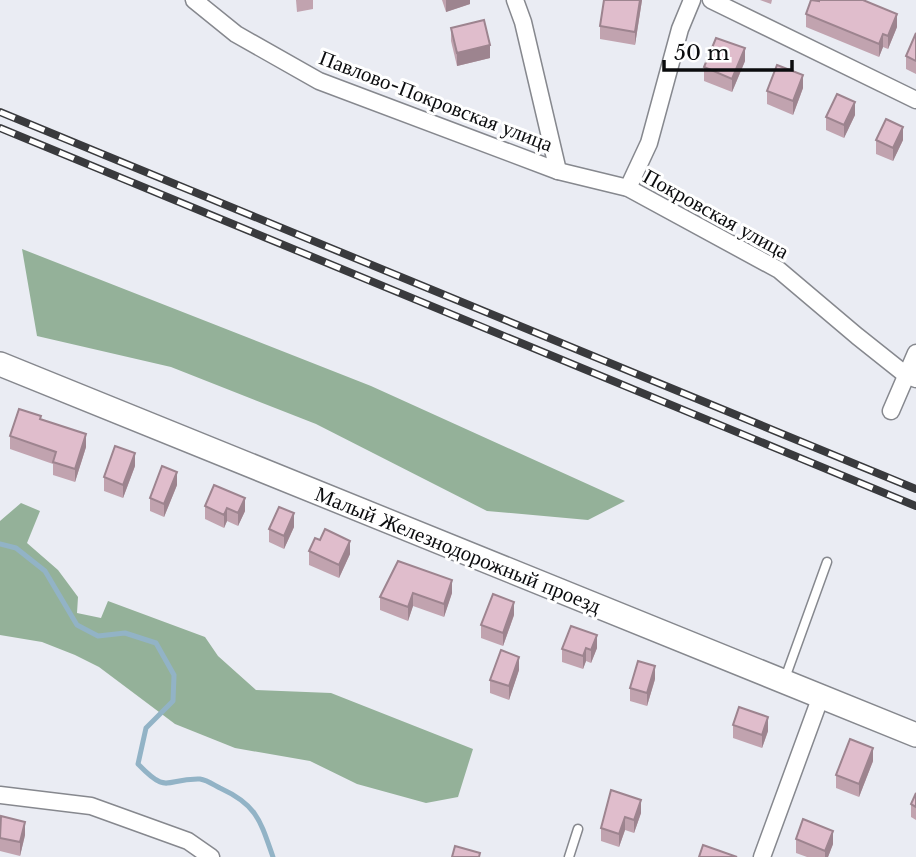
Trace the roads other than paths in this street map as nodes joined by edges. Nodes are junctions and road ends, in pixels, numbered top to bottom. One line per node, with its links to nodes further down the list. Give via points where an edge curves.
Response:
1 (194, 0): 6 (street, Павлово-Покровская улица, via 236,34 319,81)
2 (515, 0): 6 (street)
3 (692, 0): 7 (street, via 649,143)
4 (711, 0): 5 (street)
5 (916, 100)
6 (558, 171): 7 (street, Покровская улица)
7 (628, 188): 10 (street, Покровская улица, via 779,271)
8 (916, 353): 10 (street)
9 (0, 364): 13 (street, Малый Железнодорожный проезд)
10 (911, 377): 11 (street)
11 (891, 411)
12 (827, 562): 13 (lane)
13 (784, 681): 14 (street, Малый Железнодорожный проезд)
14 (821, 696): 15 (street, Малый Железнодорожный проезд); 20 (street)
15 (916, 736)
16 (0, 795): 18 (street, via 91,806 188,841)
17 (578, 829): 19 (lane)
18 (211, 857)
19 (569, 857)
20 (762, 857)

